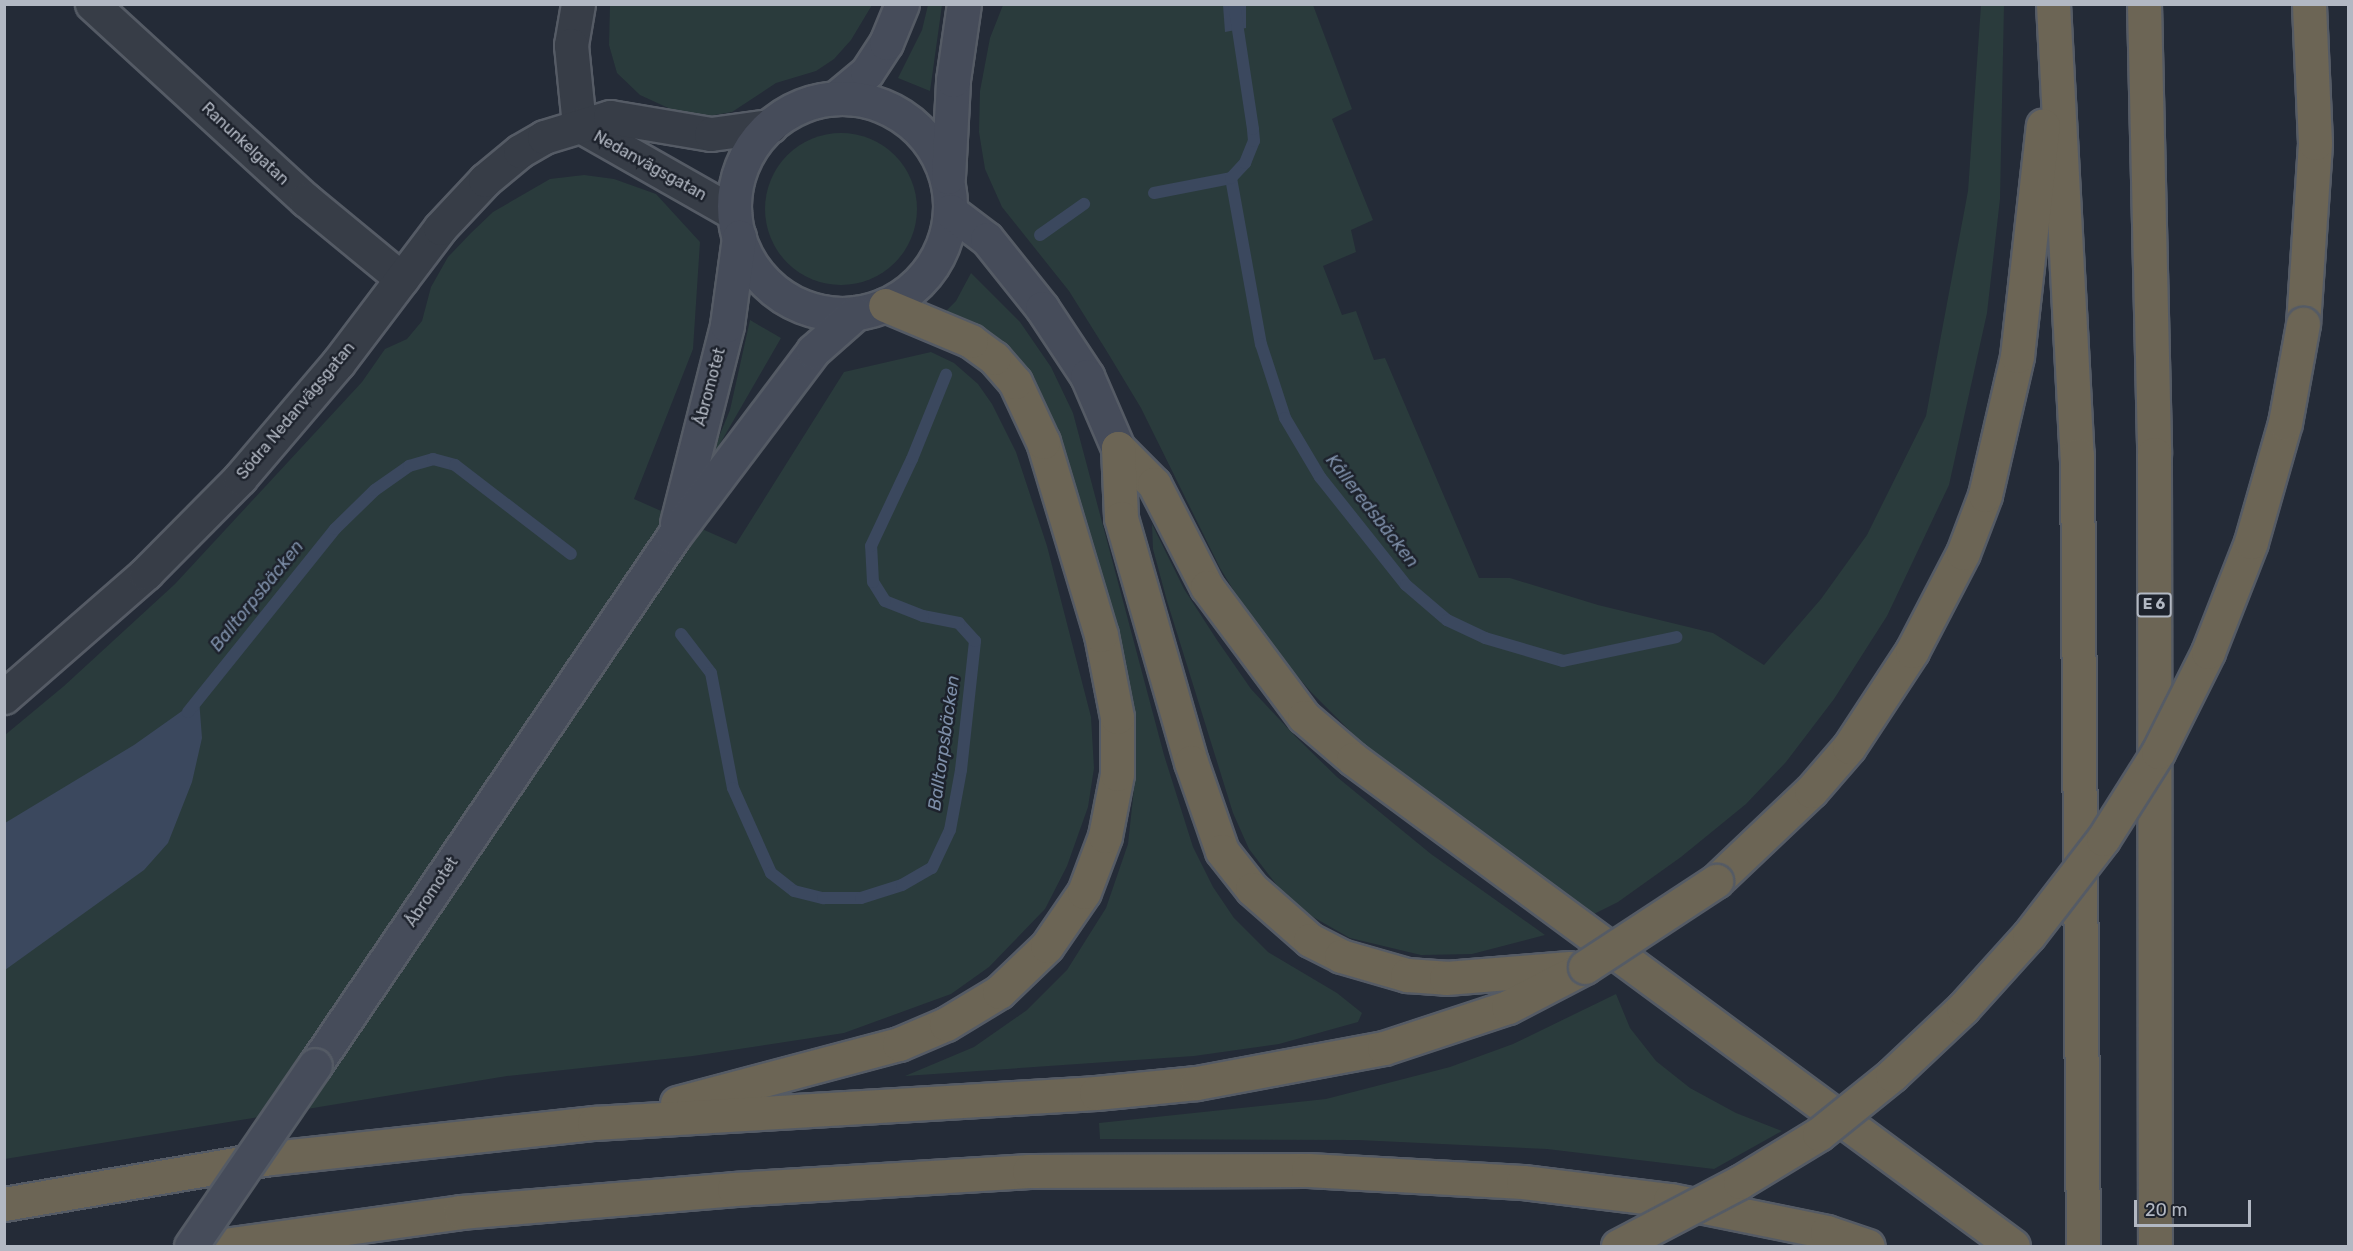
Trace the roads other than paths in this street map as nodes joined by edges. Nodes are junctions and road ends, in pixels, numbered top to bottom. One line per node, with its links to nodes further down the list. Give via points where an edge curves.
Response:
1 (92, 4): 13 (street, Ranunkelgatan, via 306,200)
2 (578, 4): 9 (street, via 571,45)
3 (902, 4): 8 (main road, via 886,43 867,72)
4 (964, 4): 11 (main road, via 953,80)
5 (2144, 4): 27 (highway, E 6, via 2154,454)
6 (2309, 4): 23 (highway, bridge, via 2315,143 2303,324 2285,423 2251,542 2208,652 2158,752 2103,839 2022,944 1892,1076 1819,1134)
7 (2053, 11): 18 (highway, bridge, via 2017,356 1985,495 1963,553 1912,651 1849,747 1811,790 1716,881); 26 (highway, via 2077,455)
8 (836, 98): 10 (main road, Åbromotet, via 801,106); 11 (main road, Åbromotet, via 881,105 907,119 937,153)
9 (579, 125): 10 (street, Nedanvägsgatan, via 610,117 711,134); 12 (street, Nedanvägsgatan); 13 (street, Södra Nedanvägsgatan, via 520,151 485,180 440,228)
10 (770, 126): 12 (main road, Åbromotet, via 742,165)
11 (949, 196): 14 (main road, Åbromotet, via 944,241 931,268 910,290); 15 (main road, via 1042,308 1087,376)
12 (736, 225): 14 (main road, via 756,271 783,296 818,311); 16 (main road, Åbromotet, via 727,325)
13 (402, 279): 17 (street, Södra Nedanvägsgatan, via 338,363 240,478 146,573)
14 (870, 309): 16 (main road, Åbromotet, via 813,351); 19 (highway, via 971,341 994,358 1015,382 1043,442 1101,635 1117,717 1117,774 1105,836 1084,892 1047,946 999,992 946,1024 899,1044 814,1069)
15 (1118, 448): 18 (highway, via 1121,518 1191,762 1222,851 1282,920 1341,957 1407,975 1446,978); 25 (highway, via 1154,484 1207,587 1304,717 1363,766)
16 (673, 537): 21 (main road, Åbromotet, bridge)
17 (4, 697)
18 (1585, 967): 19 (highway, via 1508,1006 1384,1048 1197,1083 1096,1093)
19 (594, 1123): 20 (highway, via 271,1158)
20 (4, 1204)
21 (191, 1246)
22 (217, 1246): 24 (highway, via 461,1212 734,1189 1029,1171 1308,1170 1523,1182 1670,1200 1827,1232)
23 (1618, 1246)
24 (1868, 1246)
25 (2013, 1246)
26 (2083, 1246)
27 (2155, 1246)

